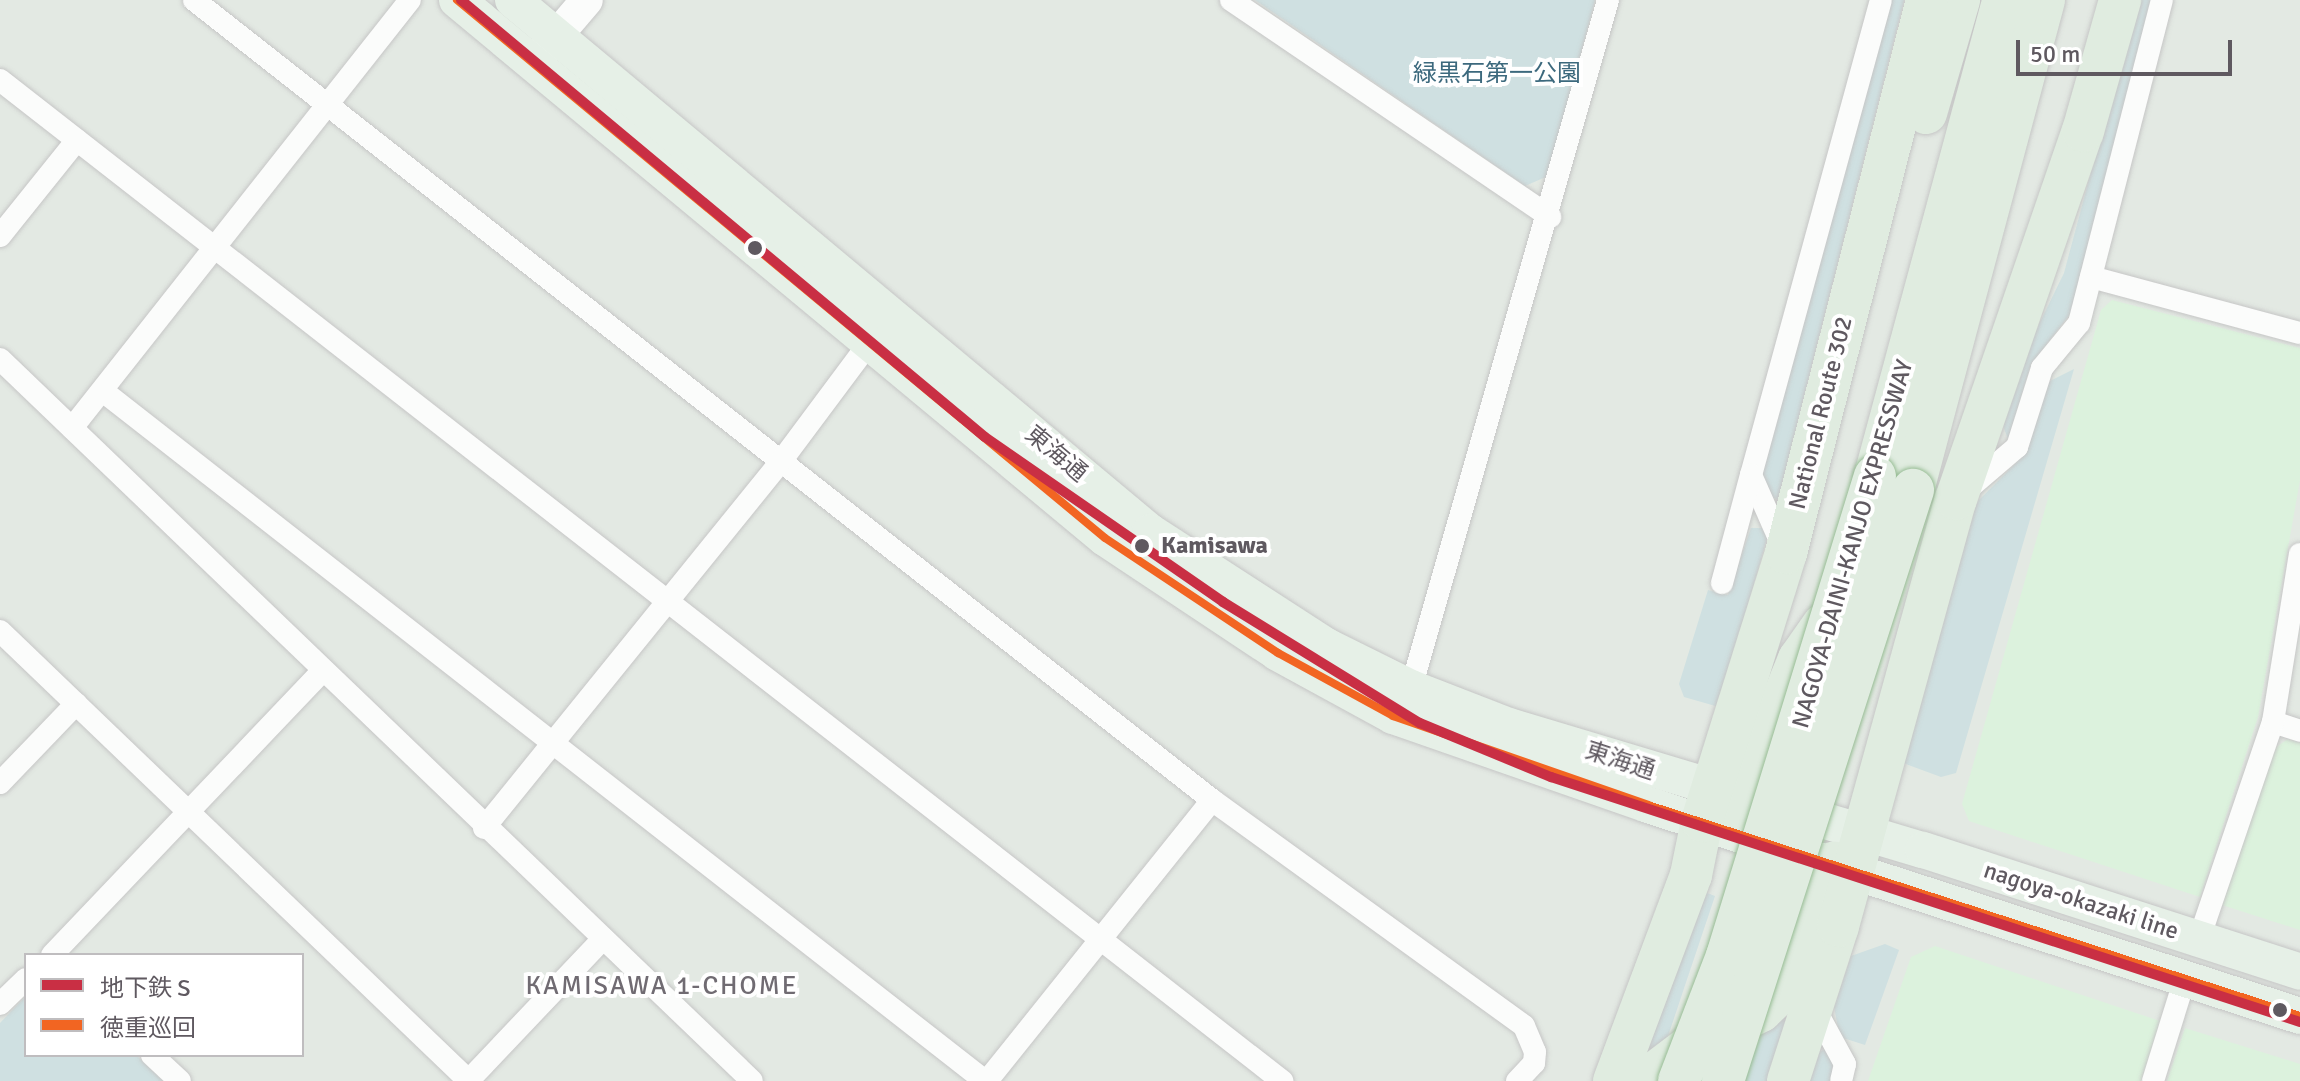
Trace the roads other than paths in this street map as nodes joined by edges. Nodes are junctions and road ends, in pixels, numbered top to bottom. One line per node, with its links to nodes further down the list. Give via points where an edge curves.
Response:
1 (194, 0): 19 (street)
2 (410, 0): 19 (street)
3 (457, 0): 17 (main road, 東海通)
4 (513, 0): 16 (main road, 東海通)
5 (587, 0): 16 (street)
6 (1231, 0): 22 (street)
7 (1608, 0): 22 (street)
8 (1881, 0): 34 (street)
9 (1927, 0): 32 (highway, National Route 302)
10 (1959, 0): 32 (highway, via 1884,251)
11 (2003, 0): 73 (highway, NAGOYA-DAINI-KANJO EXPRESSWAY, bridge, via 1875,476 1727,956)
12 (2044, 0): 74 (highway, NAGOYA-DAINI-KANJO EXPRESSWAY, bridge, via 1913,490)
13 (2101, 0): 20 (highway)
14 (2120, 0): 20 (highway, National Route 302)
15 (2162, 0): 25 (street)
16 (557, 37): 17 (street); 26 (main road, 東海通)
17 (532, 64): 26 (main road, 東海通)
18 (0, 80): 21 (street)
19 (328, 105): 24 (street); 33 (street)
20 (2083, 131): 30 (highway, National Route 302)
21 (77, 140): 23 (street); 24 (street)
22 (1550, 217): 43 (street)
23 (0, 236)
24 (217, 245): 29 (street); 40 (street)
25 (2091, 277): 27 (street); 35 (street, via 2079,323 2035,385 2017,447)
26 (880, 329): 33 (street); 43 (main road, 東海通, via 1150,532 1314,639); 50 (main road, 東海通, via 1105,538 1278,653 1393,716)
27 (2300, 333)
28 (0, 359): 31 (street)
29 (104, 392): 31 (street); 47 (street)
30 (1983, 422): 35 (highway, National Route 302); 50 (highway, National Route 302, via 1952,467 1918,553 1902,572 1827,619 1799,659 1764,751)
31 (72, 428): 42 (street)
32 (1816, 435): 36 (highway, National Route 302)
33 (782, 460): 40 (street); 49 (street)
34 (1751, 475): 36 (street); 39 (street)
35 (1956, 499): 53 (highway, National Route 302)
36 (1786, 553): 50 (highway, National Route 302)
37 (2300, 554): 38 (street)
38 (2298, 578): 45 (street)
39 (1722, 583)
40 (667, 601): 47 (street); 54 (street)
41 (0, 631): 44 (street)
42 (322, 671): 51 (street); 52 (street)
43 (1411, 688): 50 (main road, 東海通)
44 (76, 704): 48 (street); 51 (street)
45 (2273, 722): 46 (street); 56 (street)
46 (2300, 731)
47 (554, 743): 52 (street); 68 (street)
48 (0, 783)
49 (1212, 800): 54 (street); 70 (street, via 1524,1026 1534,1063)
50 (1718, 803): 53 (main road, 東海通); 71 (highway, National Route 302)
51 (188, 812): 57 (street); 66 (street)
52 (484, 828): 55 (street)
53 (1848, 856): 56 (main road, nagoya-okazaki line); 59 (main road, nagoya-okazaki line); 62 (highway, National Route 302); 72 (highway, National Route 302, via 1781,992 1761,1011 1690,1046)
54 (1098, 937): 68 (street); 69 (street)
55 (603, 939): 66 (street); 67 (street)
56 (2199, 939): 58 (main road, nagoya-okazaki line)
57 (54, 953)
58 (2300, 972)
59 (2185, 978): 63 (main road, nagoya-okazaki line); 77 (street)
60 (24, 981): 61 (street)
61 (0, 1004)
62 (1814, 1007): 75 (highway, National Route 302); 76 (street, via 1845,1064)
63 (2300, 1016)
64 (154, 1057): 65 (street)
65 (180, 1081)
66 (469, 1081)
67 (752, 1081)
68 (986, 1081)
69 (1282, 1081)
70 (1517, 1081)
71 (1614, 1081)
72 (1644, 1081)
73 (1679, 1081)
74 (1723, 1081)
75 (1788, 1081)
76 (1841, 1081)
77 (2153, 1081)

